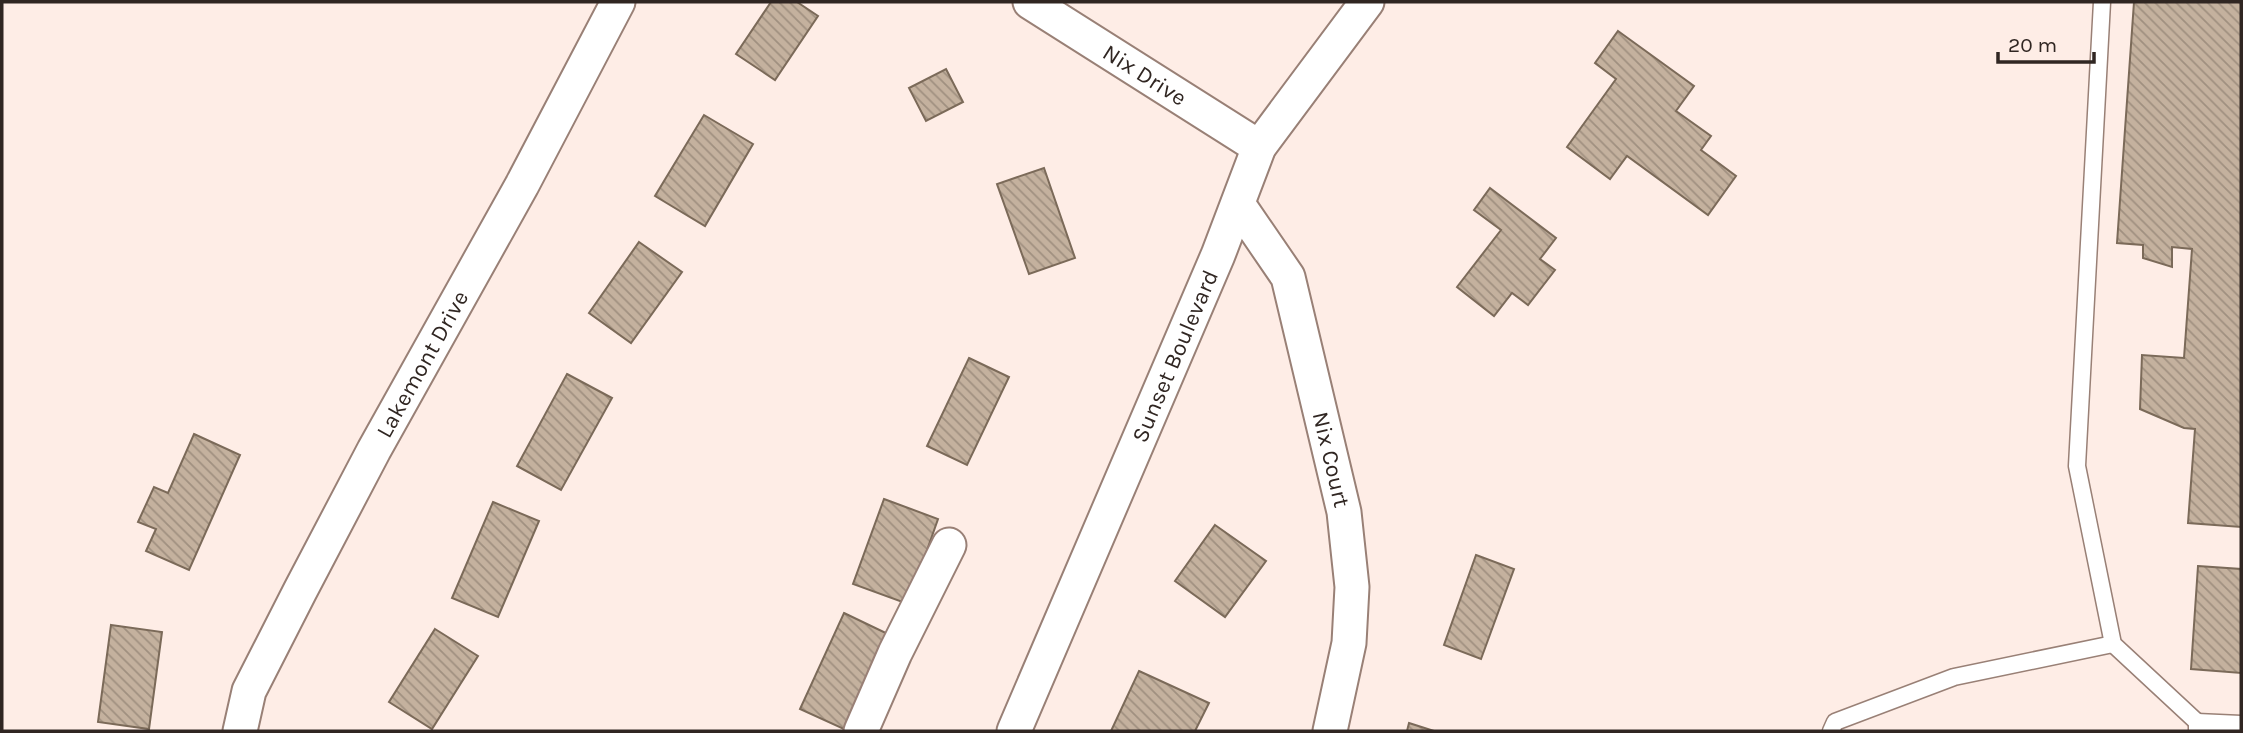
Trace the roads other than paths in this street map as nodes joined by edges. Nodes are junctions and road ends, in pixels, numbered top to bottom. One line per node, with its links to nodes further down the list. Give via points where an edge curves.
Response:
1 (618, 2): 11 (street, Lakemont Drive, via 300,591 249,691)
2 (1030, 2): 5 (street, Nix Drive)
3 (1367, 2): 5 (street, Sunset Boulevard)
4 (2102, 2): 8 (lane, via 2077,466)
5 (1259, 147): 6 (street, Sunset Boulevard)
6 (1238, 204): 13 (street, Sunset Boulevard); 14 (street, Nix Court, via 1288,277 1344,512 1352,587 1349,643)
7 (949, 545): 12 (street)
8 (2113, 644): 10 (lane); 15 (lane, via 1954,677 1835,722)
9 (2241, 724): 10 (lane)
10 (2197, 727)
11 (240, 731)
12 (861, 731)
13 (1014, 731)
14 (1330, 731)
15 (1831, 731)

